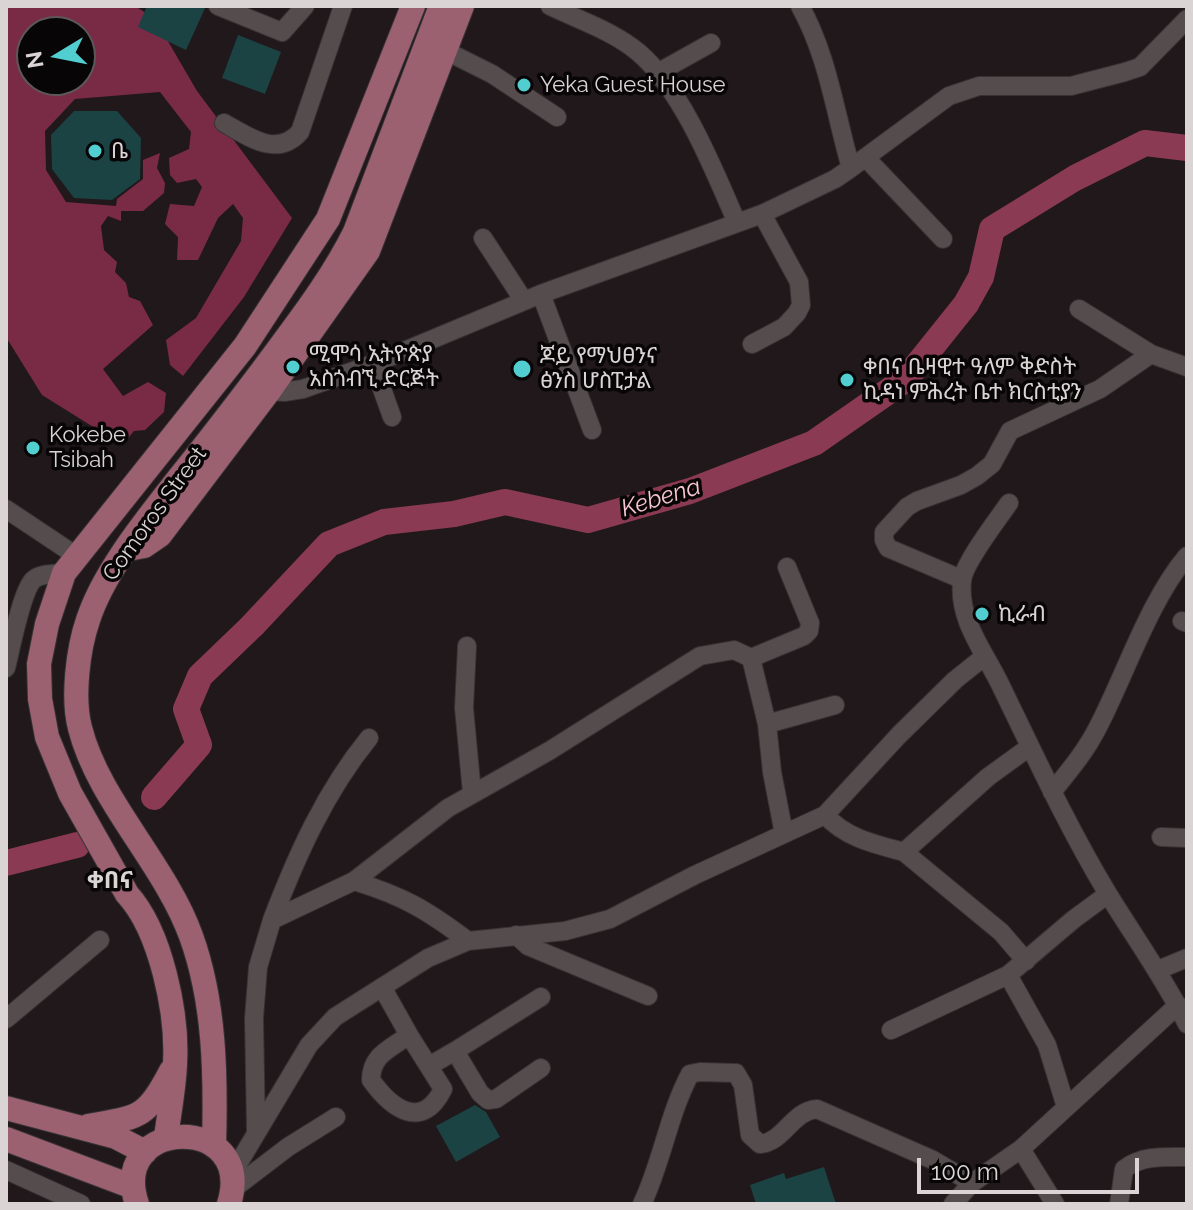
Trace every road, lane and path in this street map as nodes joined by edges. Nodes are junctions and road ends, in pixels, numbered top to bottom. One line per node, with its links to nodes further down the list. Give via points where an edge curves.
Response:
1 (218, 6): 2 (street, via 282,32)
2 (305, 6)
3 (343, 6): 14 (street, via 292,142 276,146)
4 (413, 6): 33 (main road, Comoros Street, via 328,219 245,346)
5 (441, 6): 31 (main road, Comoros Street, via 340,261)
6 (462, 6): 11 (main road)
7 (550, 6): 12 (street, via 613,35)
8 (800, 6): 15 (street, via 826,64 838,122)
9 (1187, 19): 15 (street, via 1140,67 1071,86 966,89)
10 (711, 43): 12 (street)
11 (444, 50): 13 (street); 26 (main road, via 368,251)
12 (659, 72): 17 (street)
13 (557, 117)
14 (224, 123)
15 (858, 163): 16 (street); 19 (street)
16 (762, 214): 17 (street); 22 (street, via 799,282 801,305 784,327)
17 (737, 223): 20 (street)
18 (483, 238): 20 (street)
19 (943, 239)
20 (532, 298): 24 (street); 28 (street)
21 (1079, 309): 23 (street)
22 (752, 344)
23 (1151, 354): 25 (street); 35 (street, via 1100,389 1010,431 992,464 961,485 907,507 884,532 888,548)
24 (373, 364): 26 (street, via 303,389); 27 (street)
25 (1187, 367)
26 (269, 391): 31 (main road, via 160,535)
27 (392, 417)
28 (592, 430)
29 (1009, 503): 35 (street)
30 (6, 509): 33 (street)
31 (128, 549): 80 (main road, Comoros Street, via 104,582 88,620 79,658 79,727 95,768 171,892 191,936 213,1051)
32 (1187, 556): 44 (street, via 1156,606 1098,728)
33 (71, 565): 39 (street, via 32,581); 70 (main road, Comoros Street, via 47,624 39,664 47,737 70,793 137,904 155,947 174,1030)
34 (787, 567): 38 (street, via 809,631)
35 (961, 579): 37 (street, via 966,616)
36 (467, 646): 45 (street, via 464,708)
37 (985, 656): 43 (street); 46 (street, via 899,735)
38 (751, 658): 41 (street); 45 (street, via 734,650 700,656)
39 (6, 668)
40 (835, 705): 41 (street)
41 (767, 724): 47 (street)
42 (369, 738): 53 (street, via 312,825)
43 (1028, 748): 44 (street); 50 (street)
44 (1052, 792): 52 (street)
45 (472, 793): 51 (street)
46 (825, 815): 47 (street); 50 (street, via 836,828 857,838)
47 (784, 834): 54 (street, via 610,919 565,931)
48 (1161, 837): 49 (street)
49 (1187, 838)
50 (904, 852): 58 (street, via 1001,932)
51 (354, 881): 53 (street); 56 (street, via 396,894)
52 (1108, 894): 58 (street); 59 (street)
53 (272, 920): 77 (street, via 258,967 254,1018)
54 (516, 935): 56 (street); 62 (street, via 528,946)
55 (100, 940): 65 (street)
56 (468, 941): 61 (street)
57 (1187, 958): 59 (street)
58 (1026, 961): 60 (street)
59 (1158, 970): 64 (street)
60 (1008, 975): 67 (street); 73 (street, via 1047,1045)
61 (382, 987): 68 (street); 77 (street, via 321,1030)
62 (648, 996)
63 (541, 997): 69 (street)
64 (1178, 1005): 66 (street); 73 (street)
65 (6, 1019)
66 (1187, 1024)
67 (891, 1030)
68 (409, 1035): 71 (street); 71 (street, via 375,1061 371,1080 394,1107 408,1113 422,1110 443,1089)
69 (455, 1051): 71 (street); 72 (street, via 488,1100)
70 (175, 1062): 76 (main road, via 150,1108); 78 (main road, Comoros Street)
71 (429, 1066)
72 (541, 1068)
73 (1066, 1107): 81 (street)
74 (6, 1108): 76 (main road)
75 (336, 1117): 86 (street, via 288,1147)
76 (81, 1128): 82 (main road)
77 (256, 1131): 86 (street)
78 (166, 1138): 80 (main road, via 199,1137); 82 (main road)
79 (6, 1139): 87 (main road)
80 (214, 1146): 86 (main road, via 225,1158)
81 (1021, 1149): 85 (street); 91 (street)
82 (145, 1152): 87 (main road, via 138,1163)
83 (1187, 1157): 92 (street, via 1134,1161 1124,1169)
84 (6, 1170): 88 (street)
85 (972, 1183): 89 (street, via 817,1109 805,1110 770,1143 760,1144 750,1135 743,1085 736,1073 700,1072 690,1074 683,1088); 90 (street)
86 (231, 1195)
87 (135, 1196)
88 (81, 1204)
89 (642, 1204)
90 (953, 1204)
91 (1055, 1204)
92 (1119, 1204)

